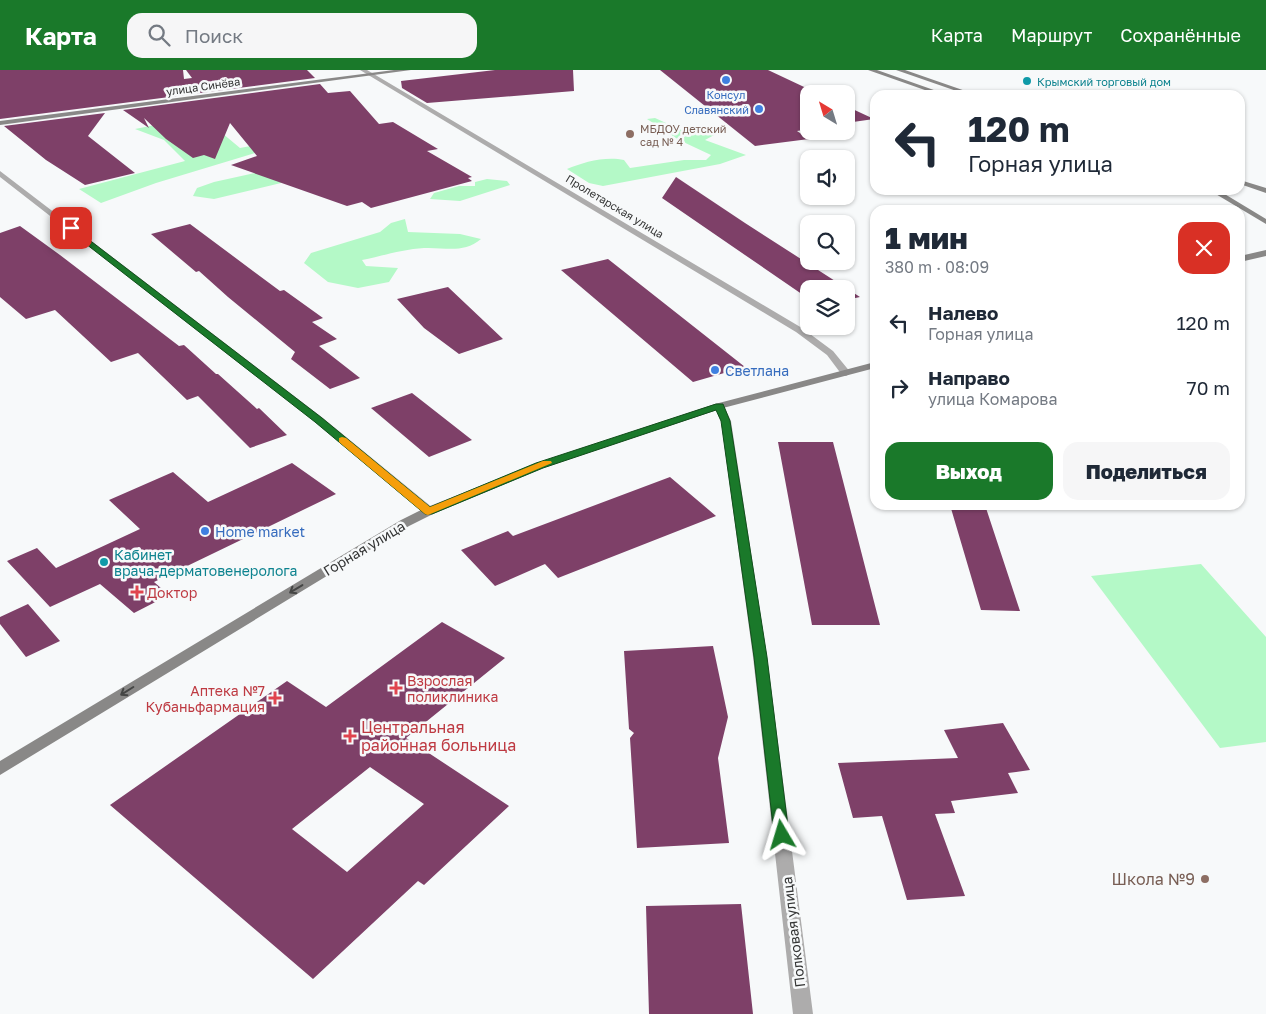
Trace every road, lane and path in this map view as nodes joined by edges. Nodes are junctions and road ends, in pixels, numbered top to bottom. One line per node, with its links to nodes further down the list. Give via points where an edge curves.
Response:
1 (408, 70): 4 (main road, улица Синёва)
2 (871, 70): 5 (main road)
3 (899, 70): 6 (main road)
4 (367, 72): 7 (main road, улица Синёва); 18 (street, Пролетарская улица, via 799,330 830,353)
5 (930, 90)
6 (959, 90)
7 (0, 123)
8 (0, 172): 20 (street, via 319,420)
9 (1245, 184): 10 (main road)
10 (1266, 191)
11 (1221, 195): 12 (main road)
12 (1238, 205)
13 (1245, 209): 14 (main road)
14 (1266, 222)
15 (1266, 253): 16 (main road)
16 (1245, 258)
17 (870, 366): 18 (main road, Горная улица)
18 (846, 373): 19 (main road, Горная улица)
19 (719, 406): 20 (main road, Горная улица, via 539,466); 22 (street, Полковая улица, via 726,421 760,657)
20 (428, 512): 21 (main road, Горная улица, one-way to 21)
21 (0, 769)
22 (803, 1014)

